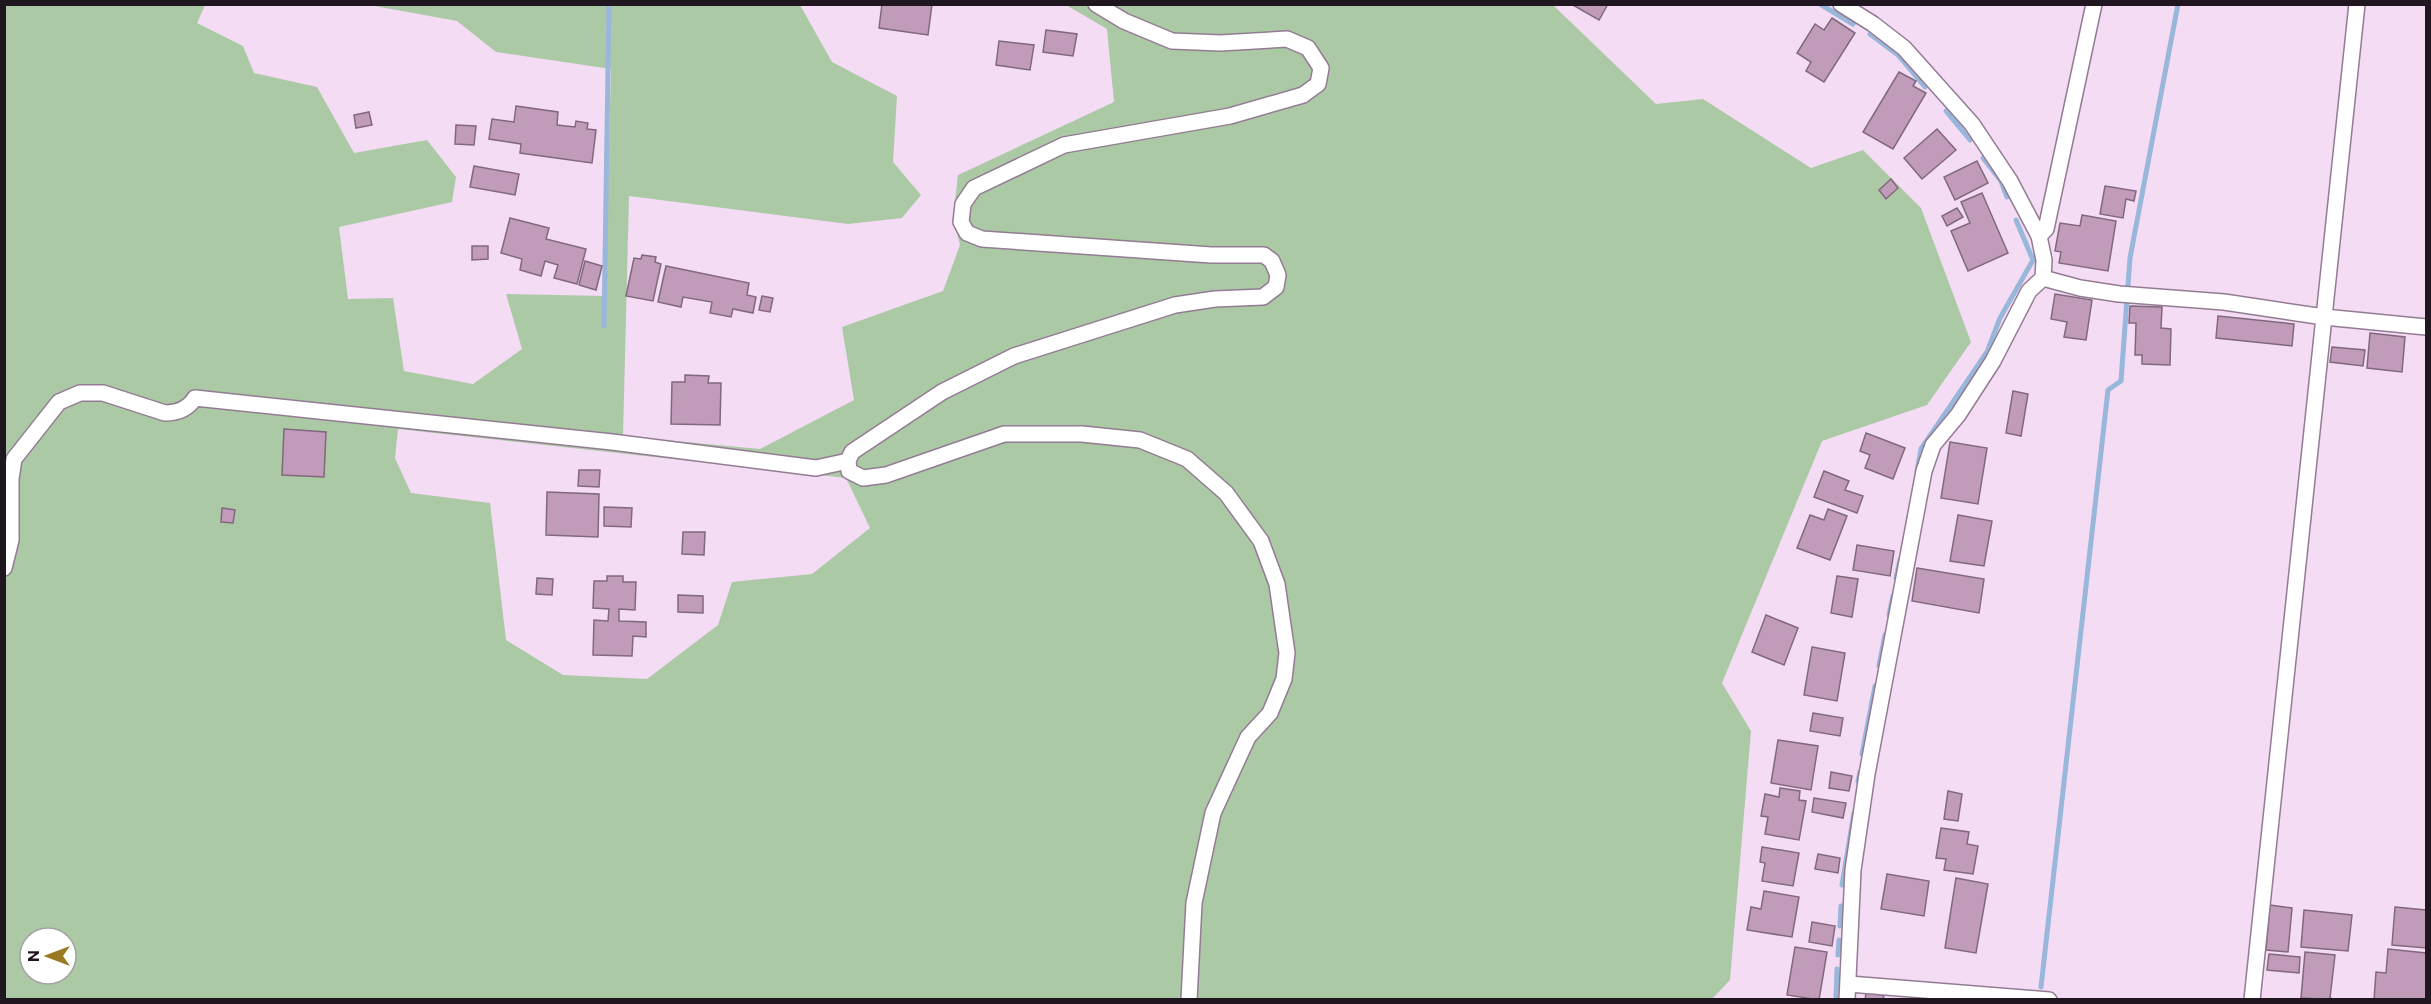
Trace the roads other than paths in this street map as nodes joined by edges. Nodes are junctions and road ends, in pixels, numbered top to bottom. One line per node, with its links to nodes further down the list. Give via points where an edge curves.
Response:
1 (1096, 4): 9 (street, via 1124,21 1173,41 1287,39 1308,48 1321,68 1318,84 1303,95 1230,116 1064,146 974,189 963,204 961,222 967,233 982,239 1211,255 1264,255 1272,261 1278,275 1276,287 1263,297 1175,305 1014,356 942,392 852,452)
2 (1841, 4): 5 (street, via 1904,48 1972,123 2010,181)
3 (2094, 4): 5 (street, via 2046,229)
4 (2356, 4): 7 (street)
5 (2039, 236): 6 (street)
6 (2043, 278): 7 (street, via 2126,295 2224,302); 11 (street, via 2029,291 1993,361 1933,445 1924,471 1853,870)
7 (2324, 317): 8 (street); 14 (street)
8 (2427, 327)
9 (848, 461): 10 (street, via 816,468 195,398 176,413 103,393 80,393 59,402 14,459 11,540); 12 (street, via 849,471 864,478 886,476 1004,434 1140,440 1187,459 1226,493 1261,541 1277,584 1287,653 1284,679 1270,713 1248,737 1213,813 1194,903)
10 (4, 568)
11 (1848, 992): 13 (street)
12 (1189, 999)
13 (2049, 999)
14 (2252, 999)

